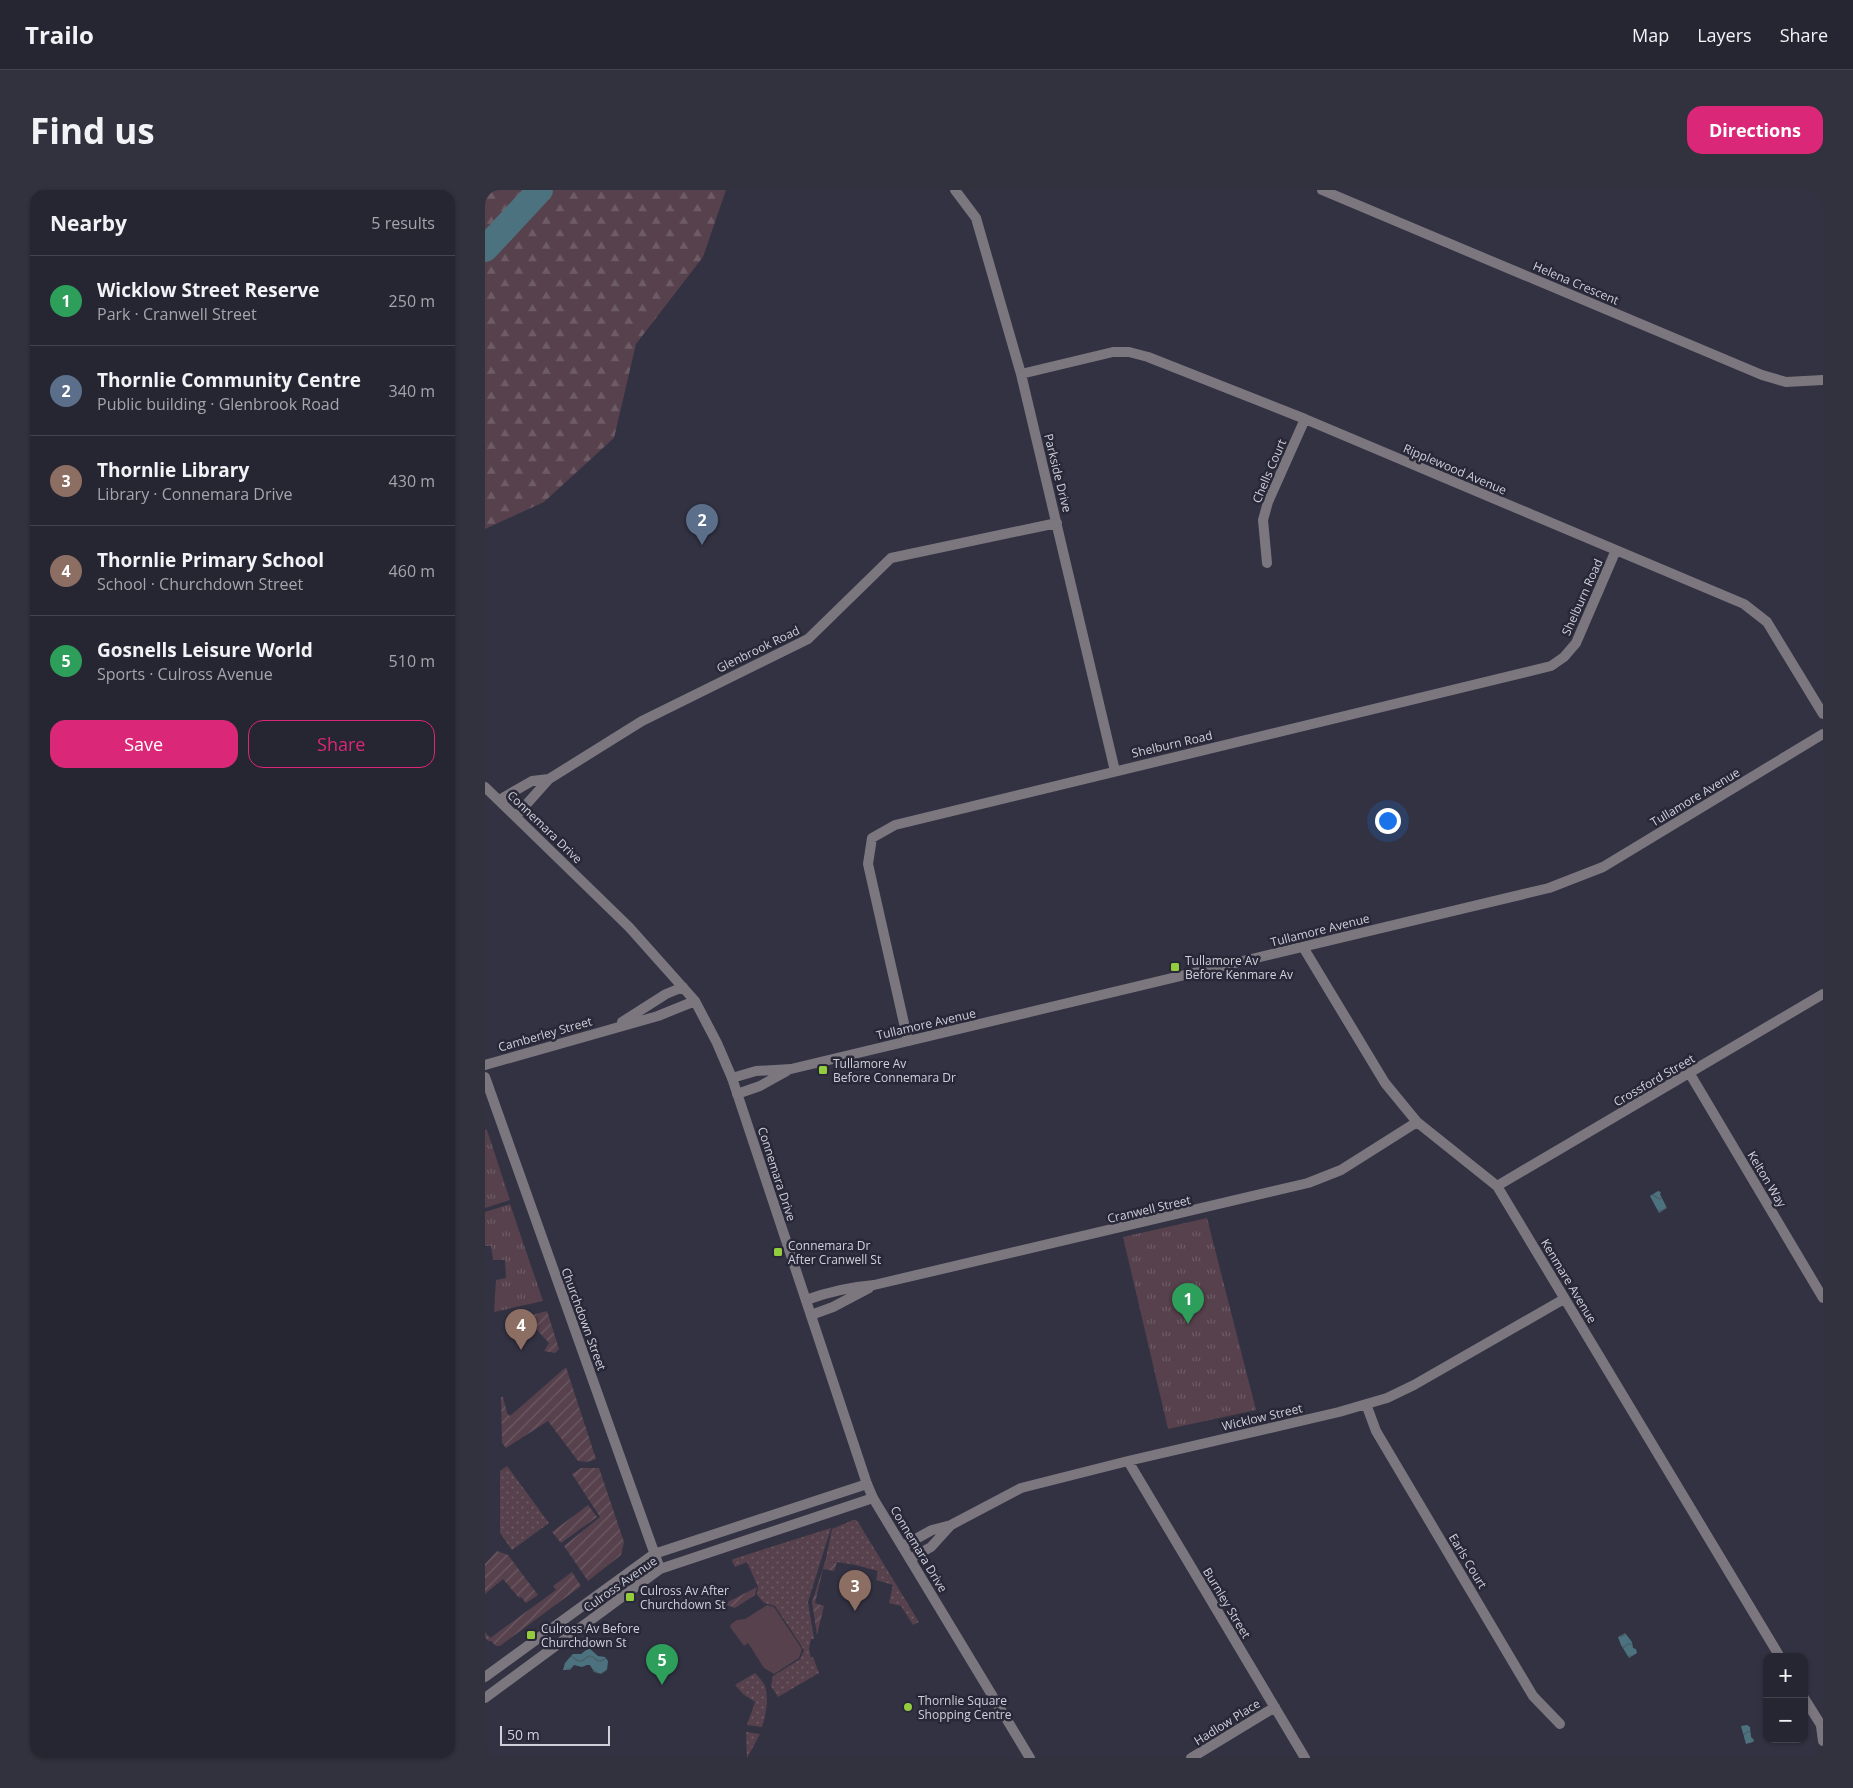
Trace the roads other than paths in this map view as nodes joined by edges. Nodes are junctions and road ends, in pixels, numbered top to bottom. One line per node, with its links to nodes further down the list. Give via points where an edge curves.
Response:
1 (955, 190): 3 (street, Parkside Drive, via 976,218)
2 (1322, 190): 4 (street, Helena Crescent, via 1762,375 1786,382)
3 (1021, 374): 5 (street, Ripplewood Avenue, via 1113,352 1129,352); 6 (street, Parkside Drive)
4 (1823, 380)
5 (1305, 419): 7 (street, Ripplewood Avenue); 8 (street, Chells Court, via 1263,520)
6 (1057, 523): 11 (street, Parkside Drive); 12 (street, Glenbrook Road, via 891,558 808,639 642,721)
7 (1616, 550): 9 (street, Ripplewood Avenue, via 1744,604 1767,622); 11 (street, Shelburn Road, via 1576,643 1551,666)
8 (1267, 563)
9 (1823, 714)
10 (1823, 734): 16 (street, Tullamore Avenue, via 1603,867 1578,878 1523,896)
11 (1115, 771): 21 (street, Shelburn Road, via 895,825 872,838 868,864)
12 (549, 779): 14 (street, Glenbrook Road, via 532,781); 15 (street, Glenbrook Road)
13 (485, 787): 14 (street, Connemara Drive)
14 (499, 800): 15 (street, Connemara Drive)
15 (515, 816): 17 (street, Connemara Drive, via 629,928)
16 (1303, 947): 21 (street, Tullamore Avenue); 28 (street, Kenmare Avenue, via 1385,1083)
17 (683, 987): 19 (street, Connemara Drive); 20 (street, Camberley Street, via 666,994)
18 (1823, 994): 24 (street, Crossford Street)
19 (695, 1001): 20 (street, Camberley Street, via 658,1016); 26 (street, Connemara Drive)
20 (613, 1028): 22 (street, Camberley Street)
21 (908, 1041): 23 (street, Tullamore Avenue)
22 (485, 1065)
23 (791, 1069): 26 (street, Tullamore Avenue, via 755,1071); 27 (street, Tullamore Avenue)
24 (1690, 1074): 29 (street, Crossford Street); 31 (street, Kelton Way)
25 (485, 1077): 41 (street, Churchdown Street)
26 (732, 1078): 27 (street, Connemara Drive)
27 (737, 1094): 33 (street, Connemara Drive)
28 (1417, 1122): 29 (street, Kenmare Avenue); 30 (street, Cranwell Street, via 1341,1170 1308,1183)
29 (1497, 1186): 32 (street, Kenmare Avenue)
30 (874, 1285): 33 (street, Cranwell Street); 34 (street, Cranwell Street)
31 (1823, 1298)
32 (1564, 1299): 35 (street, Wicklow Street, via 1413,1386); 44 (street, Kenmare Avenue)
33 (806, 1300): 34 (street, Connemara Drive)
34 (811, 1315): 37 (street, Connemara Drive)
35 (1366, 1404): 36 (street, Wicklow Street); 49 (street, Earls Court, via 1376,1431 1533,1696)
36 (1128, 1461): 39 (street, Wicklow Street, via 1021,1488); 48 (street, Burnley Street)
37 (867, 1484): 38 (street, Connemara Drive); 41 (street, Culross Avenue)
38 (873, 1498): 40 (street, Connemara Drive); 43 (street, Culross Avenue)
39 (951, 1525): 40 (street, Wicklow Street, via 932,1530); 42 (street, Wicklow Street, via 931,1547)
40 (903, 1546): 42 (street, Connemara Drive)
41 (654, 1554): 43 (street, Churchdown Street); 45 (street, Culross Avenue)
42 (910, 1559): 52 (street, Connemara Drive)
43 (660, 1569): 46 (street, Culross Avenue)
44 (1777, 1653)
45 (485, 1678)
46 (485, 1698)
47 (1808, 1704): 50 (street)
48 (1275, 1707): 53 (street, Hadlow Place); 54 (street, Burnley Street)
49 (1559, 1724)
50 (1822, 1727): 51 (street)
51 (1823, 1741)
52 (1030, 1758)
53 (1191, 1758)
54 (1305, 1758)

